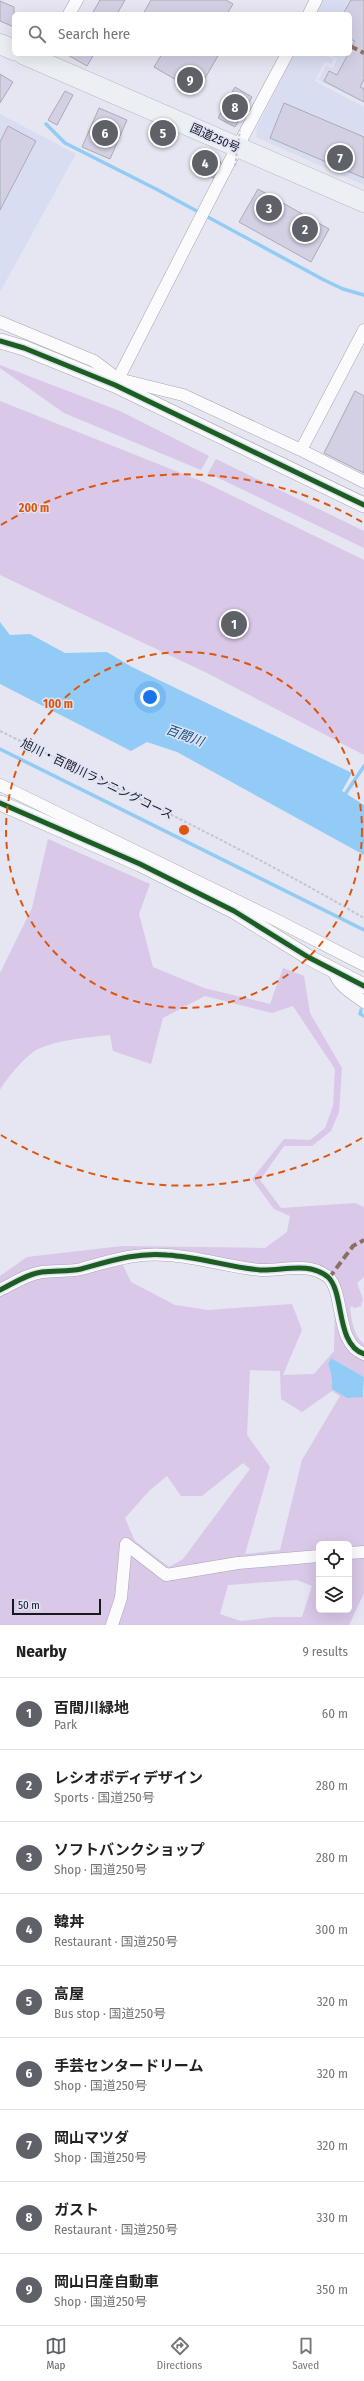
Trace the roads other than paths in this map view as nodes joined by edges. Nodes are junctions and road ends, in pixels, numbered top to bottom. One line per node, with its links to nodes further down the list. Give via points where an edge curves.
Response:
1 (77, 0): 3 (street)
2 (316, 0): 4 (street)
3 (69, 12)
4 (310, 12)
5 (0, 44): 6 (highway)
6 (12, 49)
7 (32, 56): 9 (highway, 国道250号)
8 (286, 56): 10 (street)
9 (43, 58): 10 (highway, 国道250号)
10 (238, 148): 11 (highway, 国道250号); 15 (street)
11 (364, 202)
12 (0, 322): 15 (street, via 94,361)
13 (364, 330): 16 (street)
14 (0, 341): 15 (street)
15 (117, 382): 16 (street, via 183,396); 18 (street)
16 (301, 450): 17 (street)
17 (364, 482)
18 (364, 504)
19 (0, 785): 21 (street)
20 (0, 803): 22 (street, via 140,864 227,908)
21 (364, 965)
22 (334, 971): 23 (street); 24 (street, via 342,986)
23 (364, 986)
24 (364, 1002)
25 (0, 1290): 26 (street, via 27,1276 42,1272 80,1269 132,1256 166,1254 260,1270 307,1268 319,1271 329,1278 347,1337 352,1346)
26 (364, 1354)
27 (364, 1552): 28 (street)
28 (352, 1553)
29 (316, 1556): 30 (street, via 238,1563 166,1575 126,1544 121,1598)
30 (112, 1625)

